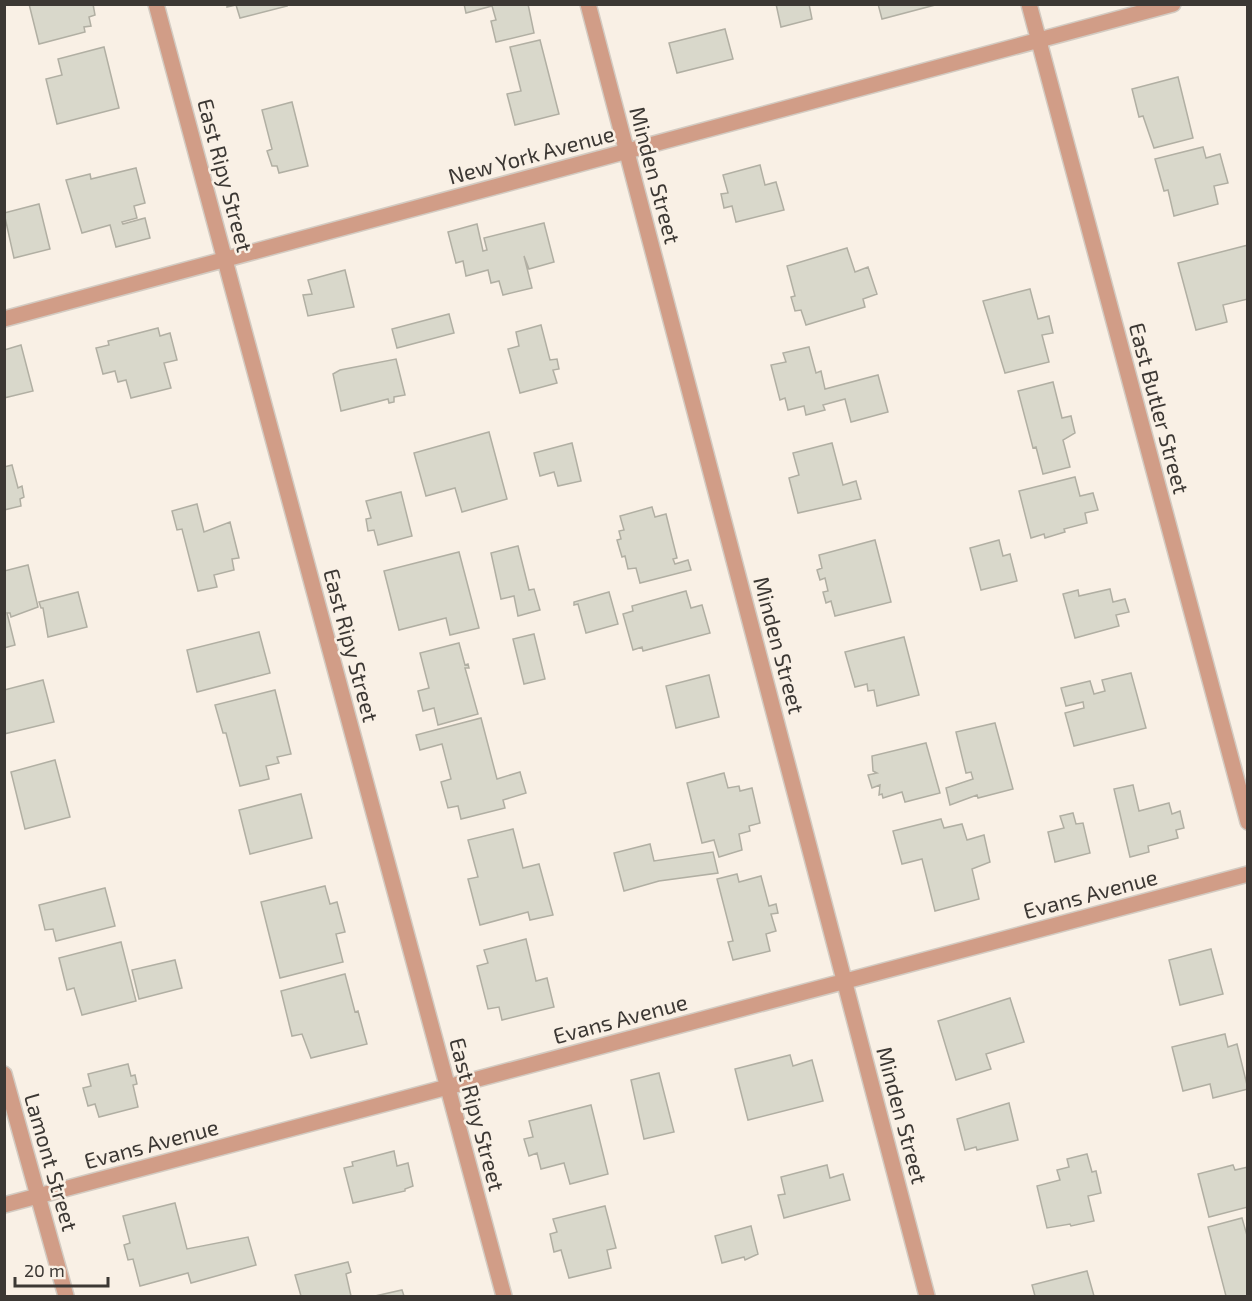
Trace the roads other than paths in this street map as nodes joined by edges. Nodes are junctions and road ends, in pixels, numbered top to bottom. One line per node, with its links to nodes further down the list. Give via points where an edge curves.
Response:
1 (156, 4): 7 (street, East Ripy Street)
2 (588, 4): 6 (street, Minden Street)
3 (1029, 4): 5 (street, East Butler Street)
4 (1173, 4): 5 (street, New York Avenue)
5 (1039, 41): 6 (street, New York Avenue); 9 (street, East Butler Street)
6 (627, 151): 7 (street, New York Avenue); 11 (street, Minden Street)
7 (225, 260): 8 (street, New York Avenue); 13 (street, East Ripy Street)
8 (4, 319)
9 (1248, 822)
10 (1248, 874): 11 (street, Evans Avenue)
11 (845, 981): 13 (street, Evans Avenue); 18 (street, Minden Street)
12 (4, 1074): 14 (street, Lamont Street)
13 (448, 1087): 14 (street, Evans Avenue); 17 (street, East Ripy Street)
14 (38, 1196): 15 (street, Evans Avenue); 16 (street, Lamont Street)
15 (4, 1205)
16 (66, 1296)
17 (504, 1296)
18 (927, 1296)

